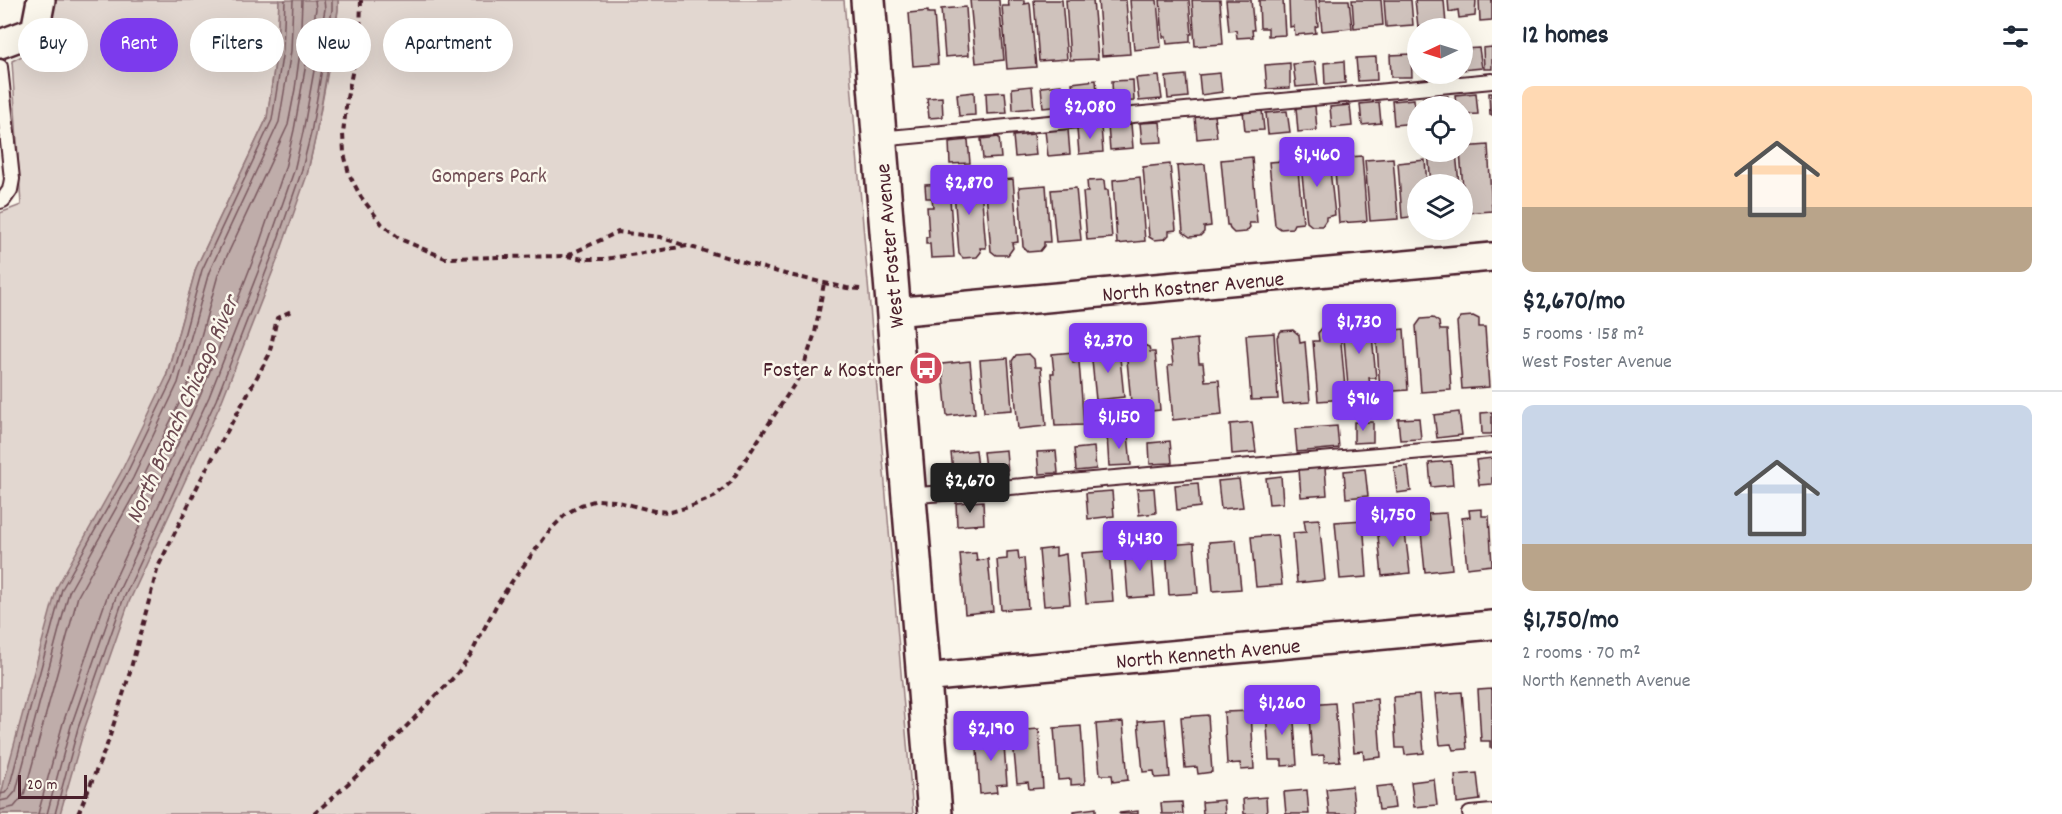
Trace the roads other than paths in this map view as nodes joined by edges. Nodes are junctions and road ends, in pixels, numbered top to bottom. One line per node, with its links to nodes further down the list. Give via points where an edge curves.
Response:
1 (41, 0): 3 (street, via 34,31)
2 (868, 0): 6 (main road, West Foster Avenue)
3 (0, 44)
4 (0, 67): 7 (lane, via 12,179 10,190)
5 (1492, 81): 6 (lane)
6 (879, 139): 9 (main road, West Foster Avenue)
7 (0, 201)
8 (1492, 257): 9 (street, North Kostner Avenue)
9 (893, 312): 11 (main road, West Foster Avenue)
10 (1492, 445): 11 (lane)
11 (908, 496): 13 (main road, West Foster Avenue)
12 (1492, 625): 13 (street, North Kenneth Avenue)
13 (923, 678): 15 (main road, West Foster Avenue)
14 (1492, 812): 16 (lane)
15 (935, 814)
16 (1470, 814)

